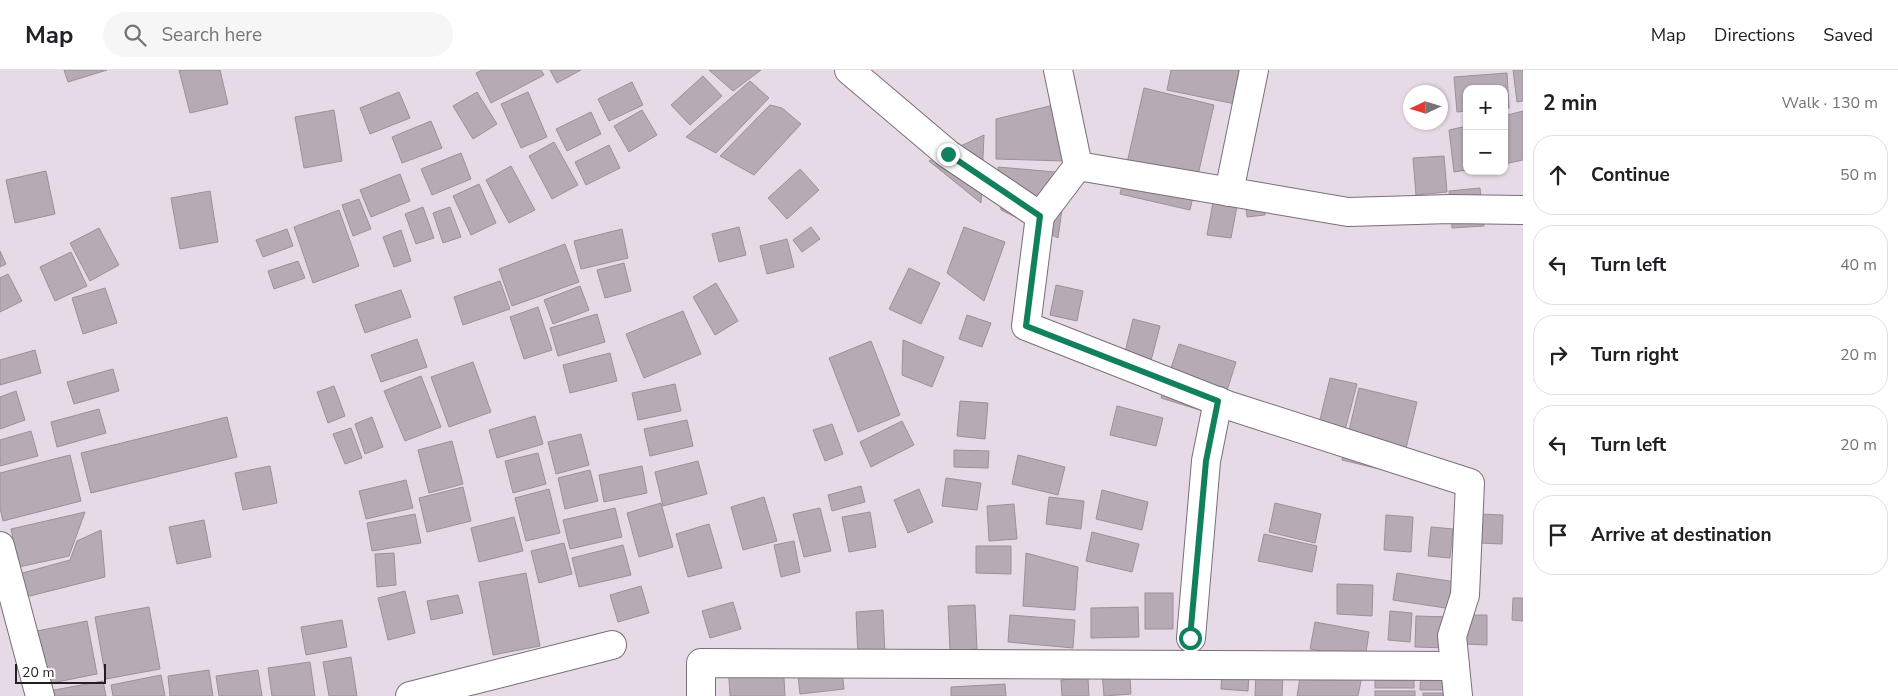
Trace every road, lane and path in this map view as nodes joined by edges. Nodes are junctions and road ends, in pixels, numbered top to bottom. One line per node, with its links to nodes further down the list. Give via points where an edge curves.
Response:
1 (850, 70): 7 (street, via 948,154)
2 (1058, 70): 4 (street)
3 (1254, 70): 5 (street)
4 (1078, 166): 5 (street); 7 (street)
5 (1229, 192): 6 (street, via 1348,212)
6 (1523, 210)
7 (1040, 216): 8 (street, via 1026,326)
8 (1218, 401): 10 (street, via 1206,461); 12 (street, via 1470,483 1464,595 1452,636)
9 (0, 546): 13 (street)
10 (1190, 638)
11 (612, 645): 14 (street)
12 (1455, 666): 15 (street, via 701,663); 16 (street)
13 (40, 696)
14 (410, 696)
15 (701, 696)
16 (1458, 696)

